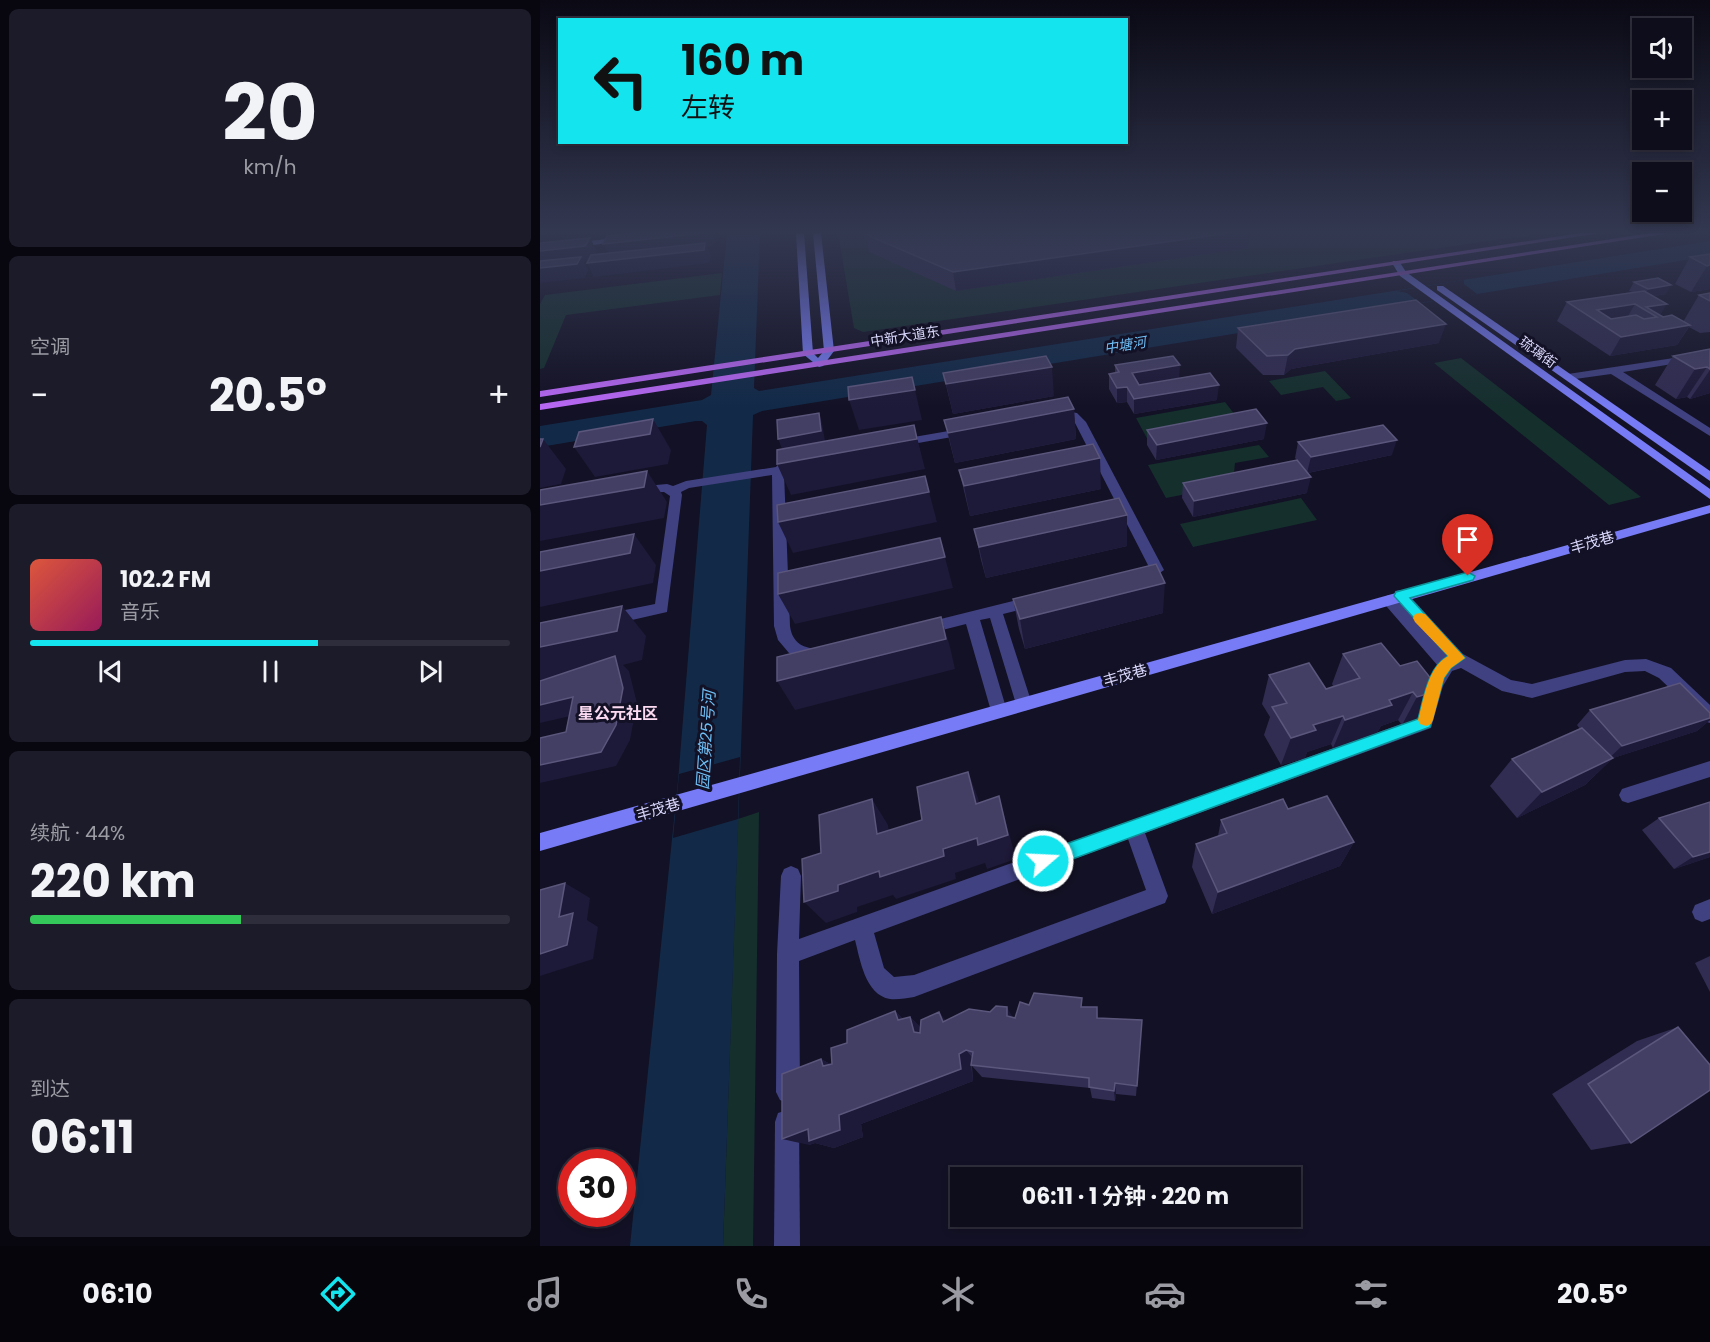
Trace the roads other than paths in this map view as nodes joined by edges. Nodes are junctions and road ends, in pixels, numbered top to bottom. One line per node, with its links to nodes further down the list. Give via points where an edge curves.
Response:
1 (804, 291): 8 (street)
2 (823, 291): 7 (street)
3 (1215, 291): 7 (main road, 中新大道东)
4 (1292, 291): 10 (main road, 中新大道东)
5 (1431, 291): 20 (street, 琉璃街)
6 (1444, 291): 12 (street, 琉璃街)
7 (829, 351): 8 (main road, 中新大道东); 10 (street)
8 (808, 354): 10 (street); 13 (main road, 中新大道东)
9 (1699, 357): 11 (street)
10 (819, 364): 14 (main road, 中新大道东)
11 (1620, 372): 12 (street); 15 (street)
12 (1572, 380): 17 (street, 琉璃街)
13 (540, 394)
14 (540, 407)
15 (1710, 433)
16 (779, 470): 18 (street, via 697,483); 23 (street, via 798,461 1073,415 1157,570); 24 (street, via 782,626 784,640 792,647 808,656 820,655)
17 (1710, 477)
18 (673, 491): 19 (street, via 658,487); 25 (street, via 676,500 662,608)
19 (626, 492)
20 (1710, 495)
21 (1710, 509): 22 (street, 丰茂巷)
22 (1394, 598): 26 (street, via 1424,643); 27 (street, 丰茂巷)
23 (995, 611): 24 (street); 27 (street)
24 (972, 617): 28 (street)
25 (596, 622)
26 (1458, 663): 29 (street, via 1508,686 1532,691 1625,666 1646,665 1665,673); 32 (street, via 1438,676 1425,723)
27 (1024, 704): 28 (street, 丰茂巷)
28 (999, 711): 33 (street, 丰茂巷)
29 (1710, 716)
30 (1710, 769): 31 (street)
31 (1628, 795)
32 (1134, 829): 35 (street); 35 (street, via 1158,896 914,986 890,988 875,974)
33 (540, 842)
34 (791, 876): 36 (street)
35 (862, 927): 36 (street)
36 (788, 954): 37 (street)
37 (787, 1246)

